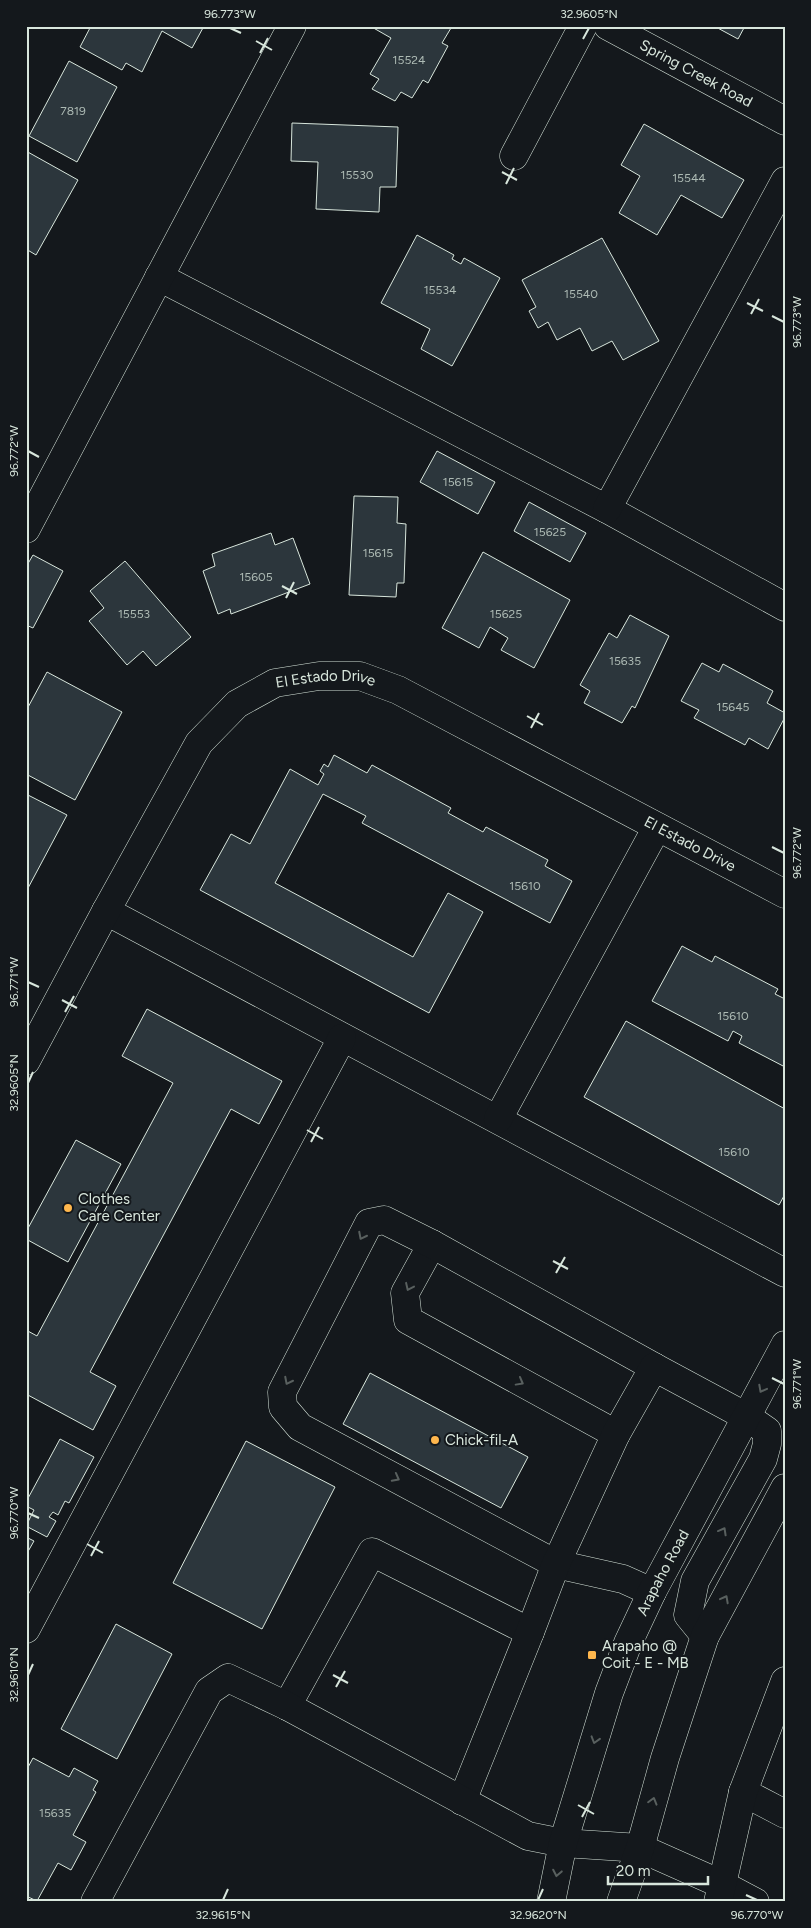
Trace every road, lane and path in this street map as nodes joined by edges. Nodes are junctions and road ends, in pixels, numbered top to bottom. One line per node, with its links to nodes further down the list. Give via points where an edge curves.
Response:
1 (292, 26): 7 (main road)
2 (583, 26): 5 (main road)
3 (608, 26): 4 (main road, Spring Creek Road)
4 (785, 120)
5 (514, 156)
6 (785, 181): 8 (main road)
7 (159, 277): 8 (main road); 9 (main road)
8 (607, 509): 10 (main road)
9 (26, 529)
10 (785, 607)
11 (657, 827): 12 (main road, El Estado Drive); 13 (main road, El Estado Drive, via 398,690 360,676 319,676 275,683 237,704 199,743); 16 (main road)
12 (785, 894)
13 (106, 911): 14 (main road); 15 (main road, El Estado Drive)
14 (342, 1038): 16 (main road); 26 (main road)
15 (26, 1061)
16 (498, 1119): 18 (main road)
17 (432, 1244): 20 (main road); 22 (main road, one-way to 22, via 405,1293 408,1320); 24 (main road, one-way to 24, via 384,1220 369,1223 282,1392 283,1407 300,1426)
18 (785, 1273)
19 (785, 1345): 21 (main road, Arapaho Road, one-way to 21)
20 (654, 1367): 21 (main road); 22 (main road)
21 (747, 1417): 25 (main road, Arapaho Road); 28 (main road, one-way to 21, via 688,1615 695,1581 763,1459 767,1444 767,1431)
22 (616, 1434): 24 (main road)
23 (785, 1488): 28 (main road, one-way to 23)
24 (556, 1564): 25 (main road, via 623,1579); 27 (main road)
25 (652, 1592): 34 (main road, Arapaho Road, one-way to 34, via 609,1693)
26 (26, 1629)
27 (530, 1632): 30 (main road, via 372,1552); 32 (main road)
28 (705, 1636): 35 (main road, one-way to 28)
29 (783, 1691): 31 (main road)
30 (287, 1706): 32 (main road); 37 (main road, via 228,1678 209,1691)
31 (743, 1792): 33 (main road); 36 (main road)
32 (462, 1801): 34 (main road, via 528,1836)
33 (785, 1814)
34 (563, 1843): 35 (main road); 38 (main road, Arapaho Road, one-way to 38)
35 (640, 1848): 36 (main road); 39 (main road)
36 (719, 1893): 40 (main road)
37 (95, 1902)
38 (551, 1902)
39 (621, 1902)
40 (755, 1902)

